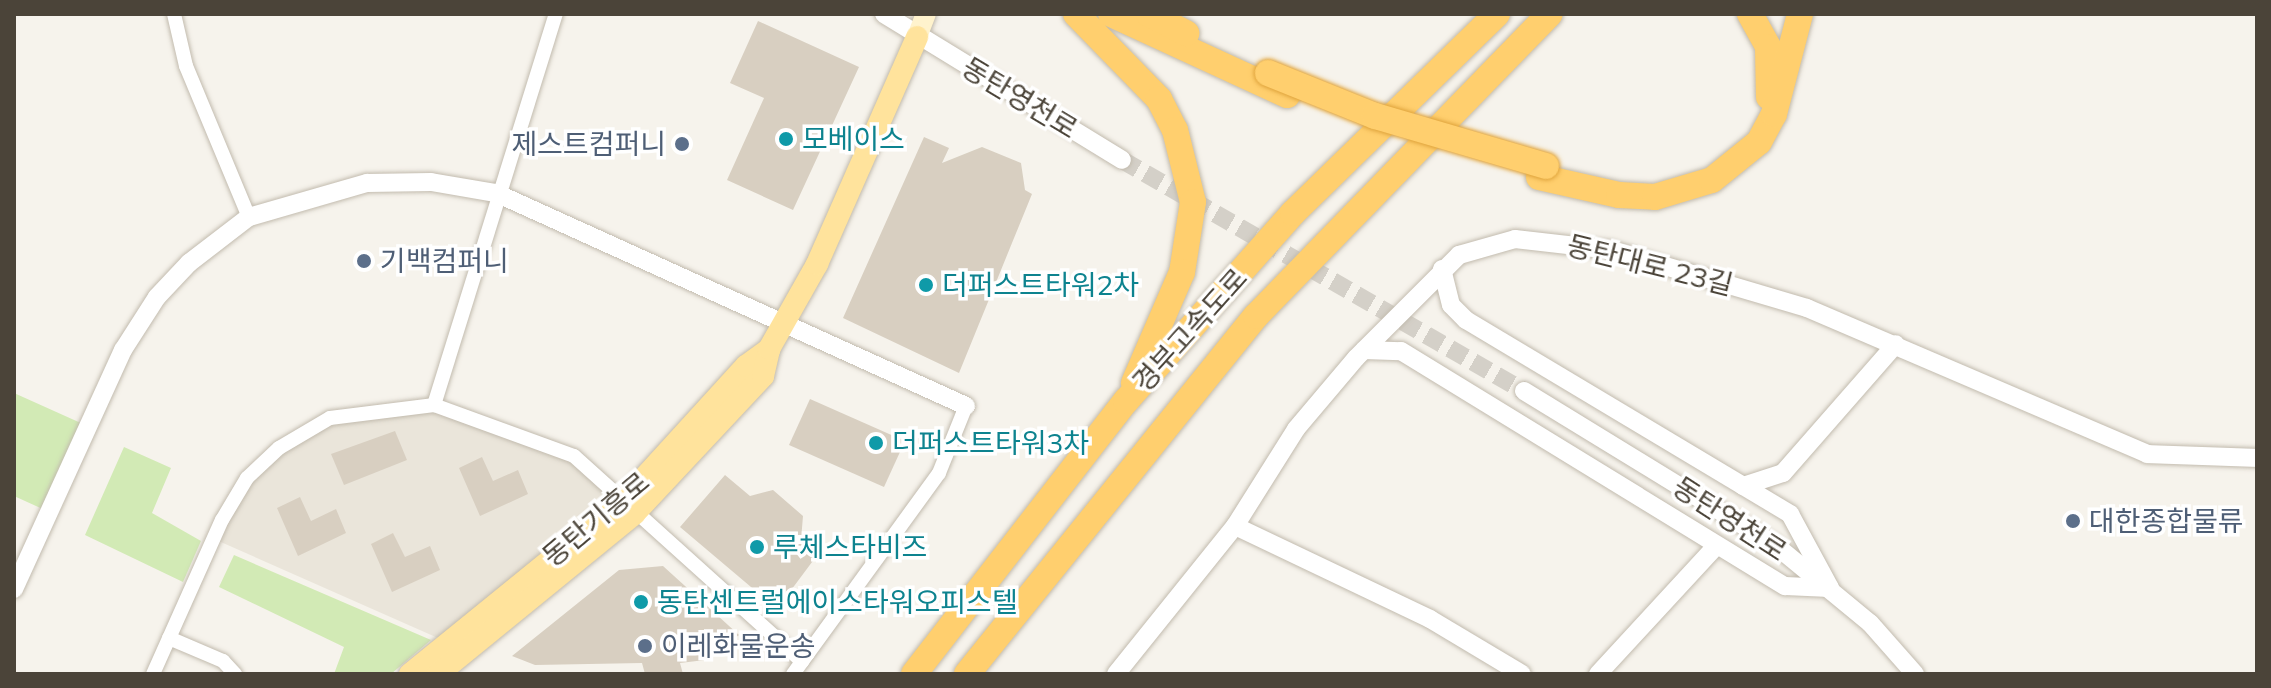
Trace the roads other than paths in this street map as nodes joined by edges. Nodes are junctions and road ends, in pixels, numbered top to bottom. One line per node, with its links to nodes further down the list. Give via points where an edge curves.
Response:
1 (174, 14): 18 (street, via 186,66)
2 (556, 14): 17 (street)
3 (884, 14): 13 (street, 동탄영천로)
4 (926, 14): 13 (main road, 동탄기흥로)
5 (1076, 14): 24 (highway, via 1159,99 1175,130 1193,202 1182,272)
6 (1111, 14): 16 (highway, via 1369,128)
7 (1149, 14): 16 (highway, bridge, via 1268,73 1375,116)
8 (1497, 14): 24 (highway, 경부고속도로, via 1293,213)
9 (1550, 14): 14 (highway, 경부고속도로)
10 (1573, 14): 14 (highway)
11 (1750, 14): 16 (highway, via 1768,47 1772,76 1756,125 1736,149 1682,175 1651,180)
12 (1800, 14): 16 (highway, via 1774,114 1759,142 1712,180 1655,197)
13 (917, 37): 15 (street, 동탄영천로); 20 (main road, 동탄기흥로, via 817,264)
14 (1523, 39): 44 (highway, 경부고속도로, via 1256,316)
15 (1122, 160)
16 (1542, 171)
17 (496, 193): 18 (street, via 431,182 367,183); 20 (street); 25 (street)
18 (249, 217): 35 (street, via 189,263 141,319)
19 (1442, 269): 21 (street, 동탄대로 23길, via 1486,244 1564,242 1698,272); 22 (street, 동탄대로 23길); 29 (street, via 1451,305 1466,320)
20 (785, 321): 26 (street); 30 (main road, 동탄기흥로, via 769,349 746,366)
21 (1896, 344): 27 (street, 동탄대로 23길, via 2120,445 2187,459); 28 (street)
22 (1364, 350): 32 (street, 동탄대로 23길, via 1296,429); 33 (street, via 1401,351)
23 (1524, 391): 34 (street, 동탄영천로, via 1774,544)
24 (1126, 401): 43 (highway, 경부고속도로)
25 (434, 405): 30 (street, via 541,439 574,456); 36 (street, via 330,418 279,448 247,478 222,520)
26 (966, 406): 37 (street, via 939,473)
27 (2257, 458)
28 (1783, 473): 29 (street); 31 (street, via 1782,495)
29 (1743, 486): 31 (street)
30 (628, 508): 37 (street); 41 (main road, 동탄기흥로); 42 (main road, 동탄기흥로)
31 (1790, 514): 34 (street)
32 (1235, 526): 45 (street, 동탄대로 23길); 46 (street, via 1430,619)
33 (1716, 546): 34 (street, via 1785,586); 47 (street)
34 (1830, 588): 38 (street, 동탄영천로)
35 (14, 589)
36 (169, 638): 39 (street); 40 (street, via 223,661)
37 (798, 668)
38 (1909, 670)
39 (153, 674)
40 (235, 674)
41 (410, 674)
42 (438, 674)
43 (914, 674)
44 (967, 674)
45 (1116, 674)
46 (1522, 674)
47 (1598, 674)

